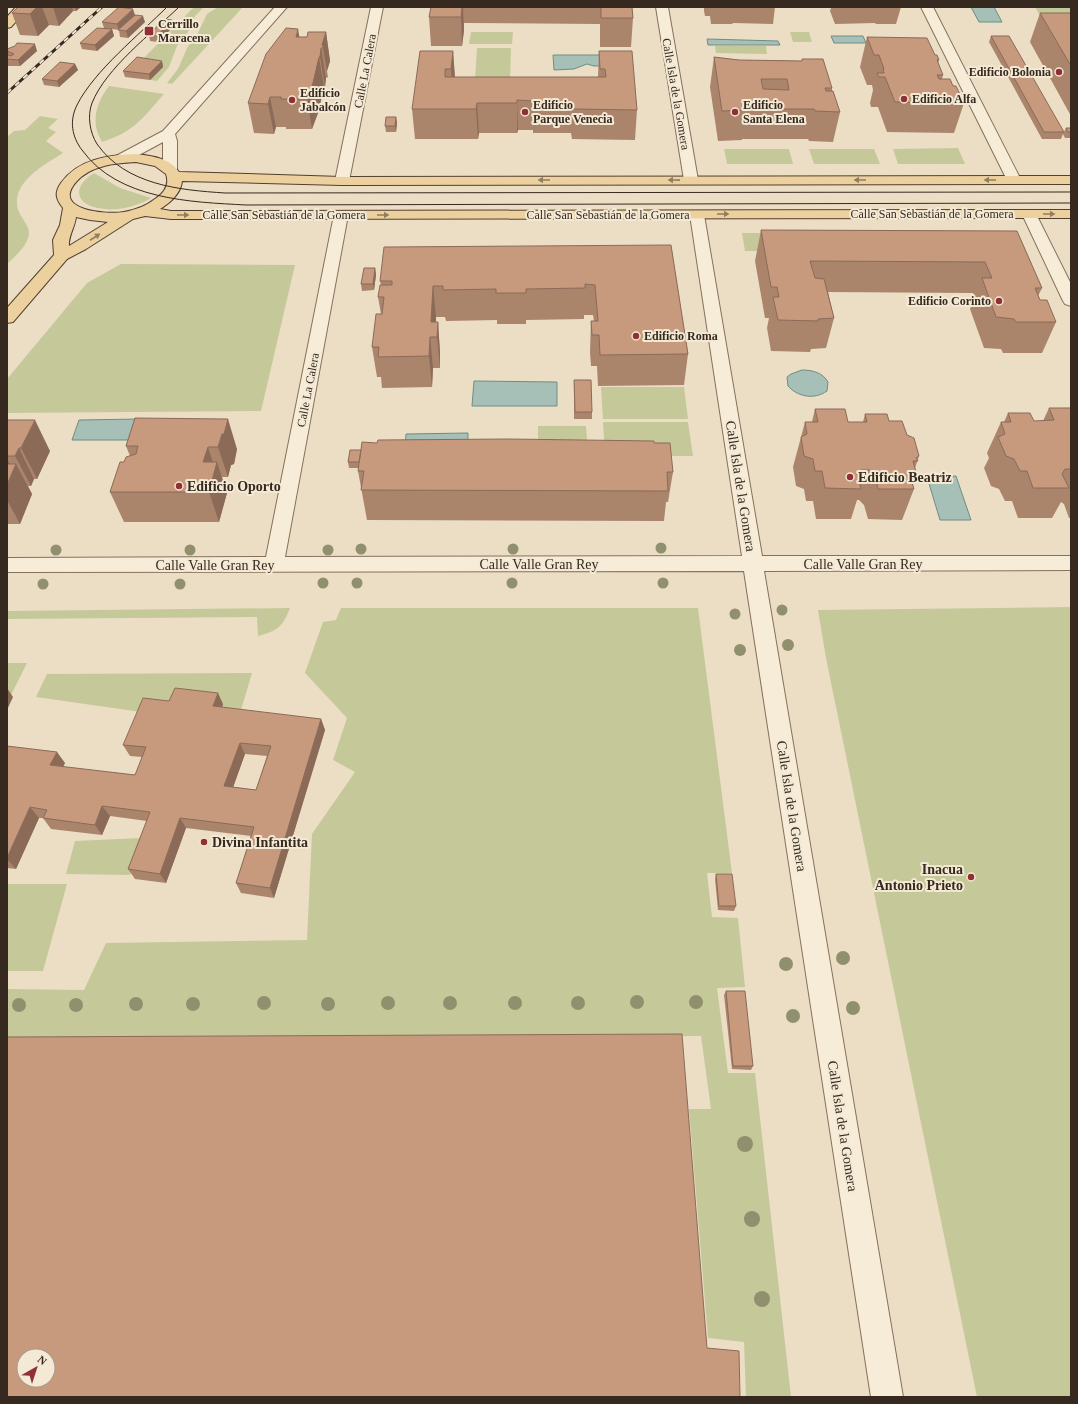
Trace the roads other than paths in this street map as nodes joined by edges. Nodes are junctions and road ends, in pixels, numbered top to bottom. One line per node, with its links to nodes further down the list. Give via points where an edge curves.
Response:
1 (23, 7): 6 (main road)
2 (280, 7): 7 (street)
3 (377, 7): 13 (street, Calle La Calera)
4 (662, 7): 10 (street, Calle Isla de la Gomera)
5 (927, 7): 11 (street)
6 (7, 24)
7 (168, 134): 8 (street); 9 (street)
8 (121, 159): 9 (main road, via 150,160 161,164); 14 (main road, via 93,165 68,181 63,190 64,200)
9 (172, 173): 13 (main road); 15 (main road, via 174,188 169,196)
10 (691, 180): 11 (main road, one-way to 10); 13 (main road, one-way to 13)
11 (1014, 180): 12 (main road)
12 (1071, 180)
13 (342, 181)
14 (70, 208): 19 (main road, via 80,214 96,217); 21 (main road, via 68,225 61,240)
15 (144, 211): 19 (main road); 20 (main road, Calle San Sebastián de la Gomera, one-way to 20, via 171,216)
16 (697, 214): 17 (main road, Calle San Sebastián de la Gomera, one-way to 17); 20 (main road, Calle San Sebastián de la Gomera, one-way to 16); 25 (street, Calle Isla de la Gomera)
17 (1029, 214): 18 (main road, Calle San Sebastián de la Gomera, one-way to 18); 22 (street)
18 (1071, 214)
19 (129, 215): 21 (main road, one-way to 19)
20 (341, 215): 27 (street, Calle La Calera)
21 (62, 256): 23 (main road)
22 (1071, 301)
23 (7, 318)
24 (1071, 563): 25 (street, Calle Valle Gran Rey)
25 (753, 564): 27 (street, Calle Valle Gran Rey); 28 (street, Calle Isla de la Gomera)
26 (7, 565): 27 (street, Calle Valle Gran Rey)
27 (274, 565)
28 (887, 1397)

